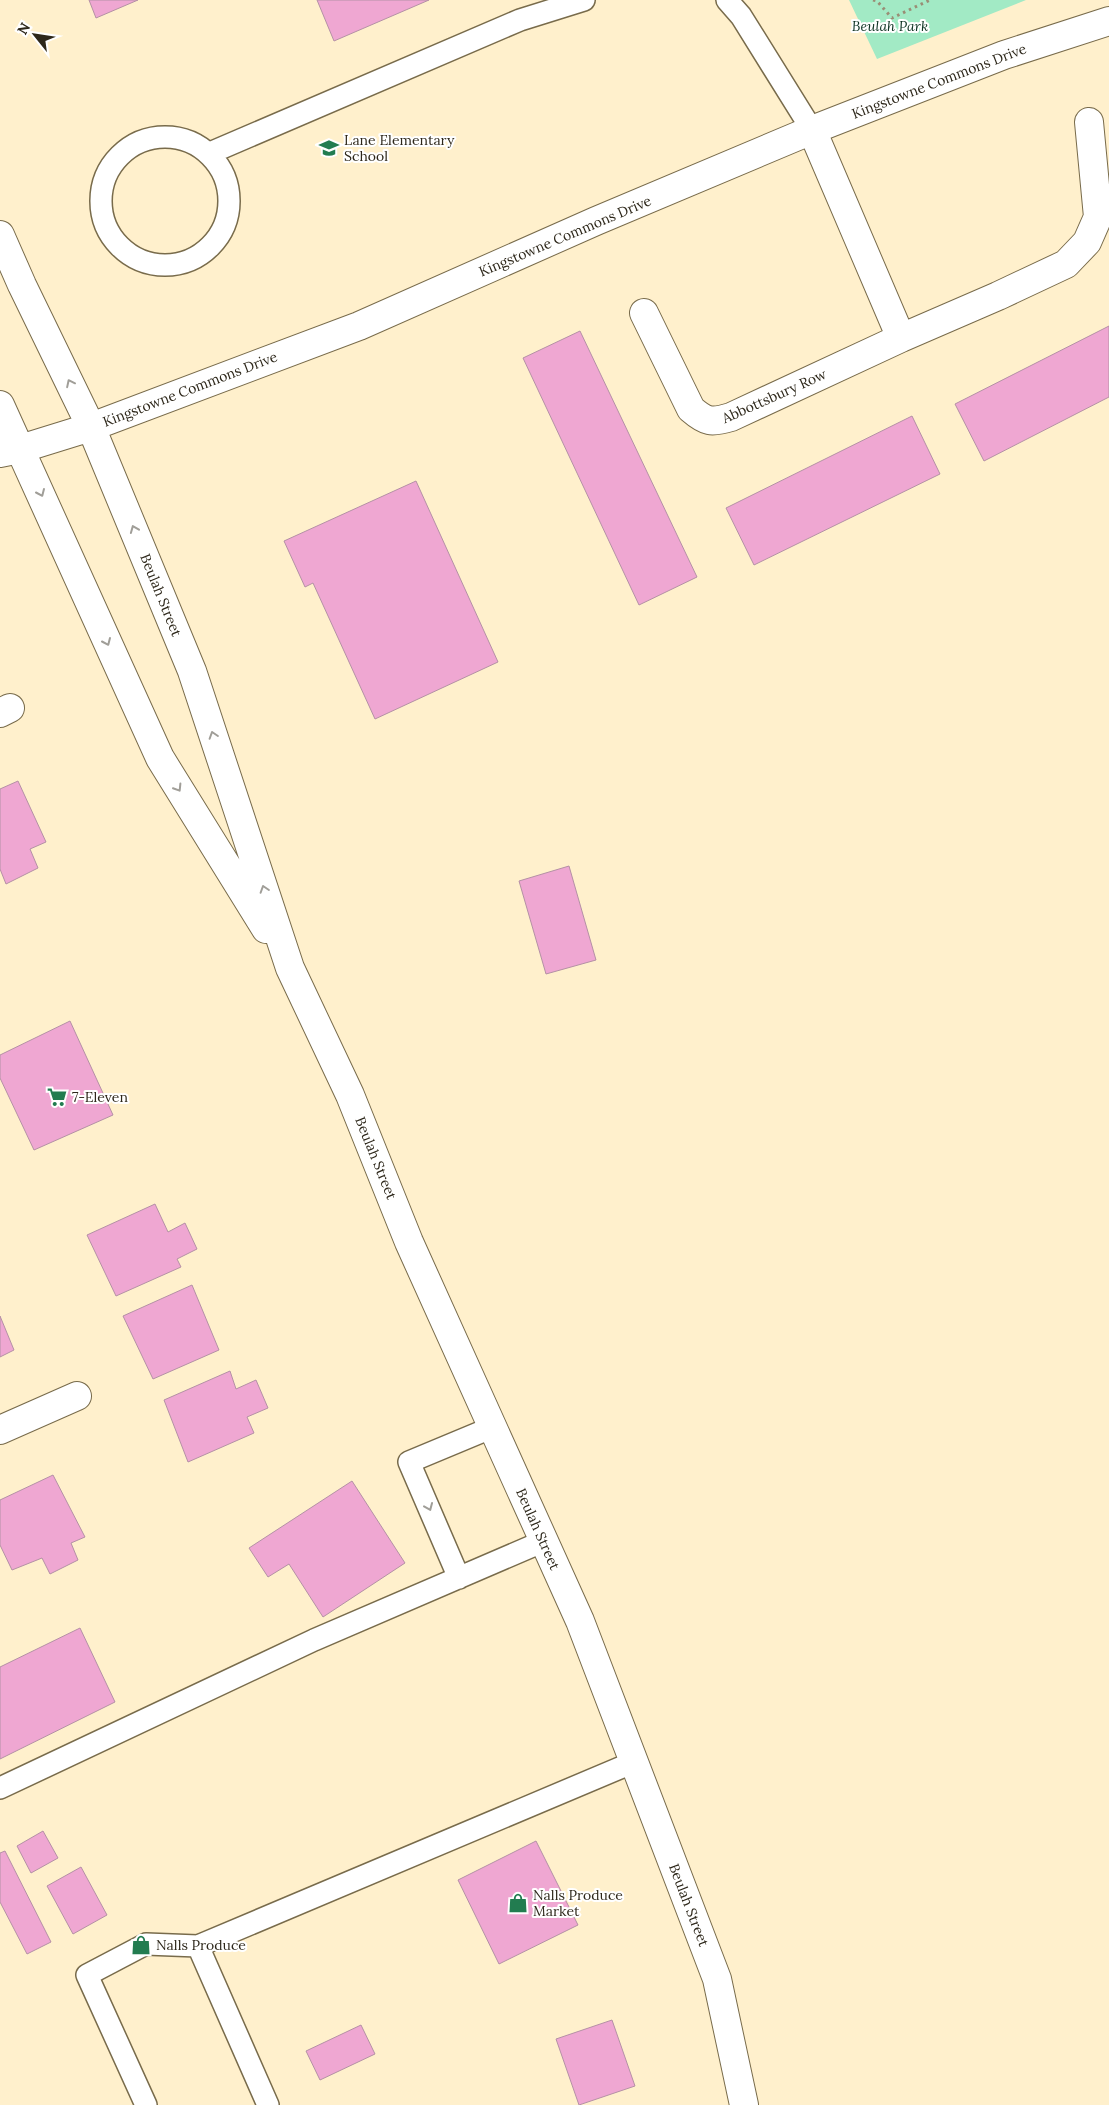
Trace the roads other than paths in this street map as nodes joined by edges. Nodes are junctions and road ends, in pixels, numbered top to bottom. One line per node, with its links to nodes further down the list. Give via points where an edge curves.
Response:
1 (584, 0): 6 (lane, via 520,20)
2 (727, 0): 5 (lane, via 741,16)
3 (1109, 22): 5 (main road, Kingstowne Commons Drive, via 1004,55)
4 (1089, 122): 9 (main road, Abbottsbury Row, via 1098,217 1087,242 1066,264)
5 (812, 130): 9 (main road); 11 (main road, Kingstowne Commons Drive, via 359,326)
6 (210, 153): 6 (lane, via 181,137 146,138 117,156 101,186 102,220 120,249 150,265 184,264 213,246 229,216 228,182)
7 (0, 234): 11 (main road, Beulah Street, one-way to 7)
8 (644, 313): 9 (main road, Abbottsbury Row, via 691,409 703,419 716,421)
9 (901, 338)
10 (0, 405): 12 (main road, Beulah Street)
11 (91, 427): 12 (main road, Kingstowne Commons Drive); 13 (main road, Beulah Street, one-way to 11, via 192,671)
12 (10, 451): 13 (main road, Beulah Street, one-way to 13, via 160,758)
13 (290, 968): 15 (main road, Beulah Street, via 350,1095 409,1242)
14 (77, 1396): 16 (main road)
15 (493, 1427): 17 (main road, Beulah Street); 18 (lane, one-way to 18, via 409,1462)
16 (0, 1430)
17 (544, 1541): 18 (lane); 19 (main road, Beulah Street, via 580,1621)
18 (459, 1578): 20 (lane, via 314,1640)
19 (634, 1762): 21 (lane); 24 (main road, Beulah Street, via 717,1979)
20 (0, 1788)
21 (198, 1946): 22 (lane, via 146,1944 87,1975); 23 (lane)
22 (146, 2105)
23 (268, 2105)
24 (744, 2105)

